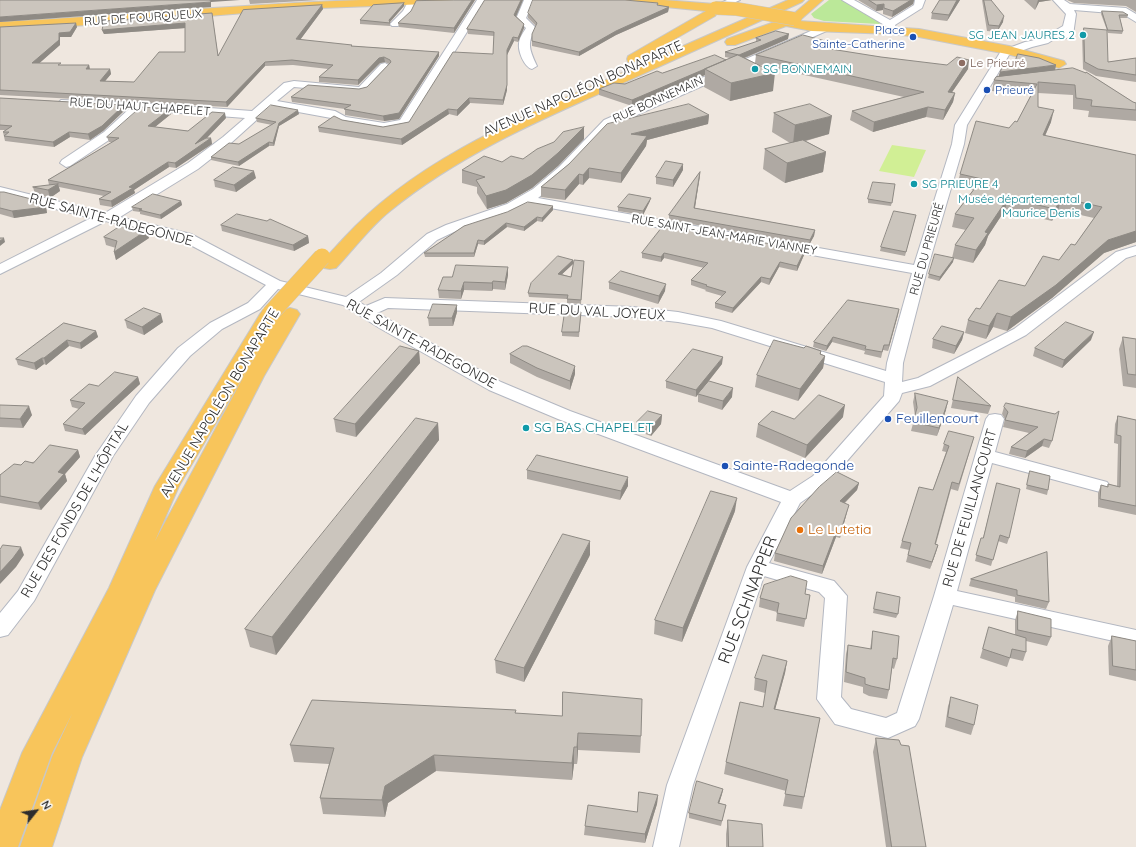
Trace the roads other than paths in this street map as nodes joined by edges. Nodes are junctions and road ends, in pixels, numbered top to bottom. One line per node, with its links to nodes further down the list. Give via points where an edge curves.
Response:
1 (454, 0): 12 (main road, RUE DE FOURQUEUX)
2 (482, 0): 32 (street, via 404,123 384,127)
3 (529, 0): 26 (street, via 521,19 531,28 524,38 522,47)
4 (625, 0): 14 (main road)
5 (735, 0): 14 (street)
6 (784, 0): 28 (main road, AVENUE NAPOLÉON BONAPARTE)
7 (798, 0): 24 (main road, AVENUE NAPOLÉON BONAPARTE)
8 (817, 0): 16 (main road)
9 (847, 0): 21 (street)
10 (920, 0): 21 (street, via 920,6)
11 (1058, 0): 13 (street)
12 (413, 1): 17 (street, via 407,12); 18 (main road, RUE DE FOURQUEUX, via 293,6)
13 (1066, 7): 15 (street, via 1126,11); 23 (street, via 1071,14 1069,33 1049,44)
14 (715, 8): 16 (main road, bridge); 28 (main road, via 711,14 611,70)
15 (1136, 19)
16 (791, 21): 19 (main road); 20 (main road, via 815,22); 22 (main road)
17 (395, 24)
18 (0, 26)
19 (812, 27): 20 (main road); 22 (main road)
20 (827, 27): 21 (main road); 37 (street, RUE BONNEMAIN, via 608,123 582,152)
21 (891, 27): 23 (main road)
22 (762, 32): 24 (main road, via 678,59)
23 (1013, 49): 27 (main road); 30 (street, RUE DU PRIEURÉ, via 1005,53)
24 (656, 62): 40 (main road, AVENUE NAPOLÉON BONAPARTE, via 525,121 448,164 384,208)
25 (385, 66): 32 (street, via 360,90 294,84 285,87)
26 (532, 66)
27 (1062, 71)
28 (613, 74): 40 (main road, AVENUE NAPOLÉON BONAPARTE, via 515,117 431,165 361,219)
29 (1001, 82): 30 (street)
30 (985, 84): 42 (street, RUE DU PRIEURÉ, via 961,126 958,144)
31 (54, 102): 33 (street, RUE DU HAUT CHAPELET)
32 (269, 103): 34 (street)
33 (139, 106): 34 (street, RUE DU HAUT CHAPELET); 35 (street, via 108,135)
34 (256, 115): 38 (street, via 193,166)
35 (66, 163)
36 (0, 191): 38 (street, RUE SAINTE-RADEGONDE)
37 (528, 200): 42 (street, RUE SAINT-JEAN-MARIE VIANNEY); 44 (street, RUE BONNEMAIN, via 434,236 420,245 369,290)
38 (109, 217): 41 (street, via 99,219); 43 (street, RUE SAINTE-RADEGONDE, via 186,238)
39 (1136, 250): 47 (street, via 1121,255 1020,332 924,382)
40 (326, 260): 46 (main road, AVENUE NAPOLÉON BONAPARTE)
41 (0, 270)
42 (920, 270): 47 (street, RUE DU PRIEURÉ, via 895,363)
43 (275, 284): 44 (street, RUE SAINTE-RADEGONDE); 54 (street, RUE DES FONDS DE L'HÔPITAL, via 254,306 216,326 184,352 142,400 104,456 26,596)
44 (348, 302): 45 (street, RUE SAINTE-RADEGONDE)
45 (365, 313): 47 (street, RUE DU VAL JOYEUX, via 385,303 633,312 678,317 716,324); 51 (street, RUE SAINTE-RADEGONDE, via 495,386 564,415)
46 (280, 314): 56 (main road, AVENUE NAPOLÉON BONAPARTE, via 167,486 122,588 37,753); 57 (main road, AVENUE NAPOLÉON BONAPARTE, via 254,376 142,590 67,757)
47 (893, 385): 51 (street, RUE SCHNAPPER, via 893,397 820,480)
48 (995, 419): 49 (street, RUE DE FEUILLANCOURT)
49 (985, 455): 50 (street); 53 (street, RUE DE FEUILLANCOURT)
50 (1100, 486)
51 (792, 499): 52 (street, RUE SCHNAPPER)
52 (758, 567): 53 (street, RUE DE FEUILLANCOURT, via 826,586 836,596 829,699 843,717 888,728 906,719); 58 (street, RUE SCHNAPPER, via 680,785)
53 (945, 596): 55 (street)
54 (0, 628)
55 (1136, 638)
56 (2, 847)
57 (36, 847)
58 (666, 847)

